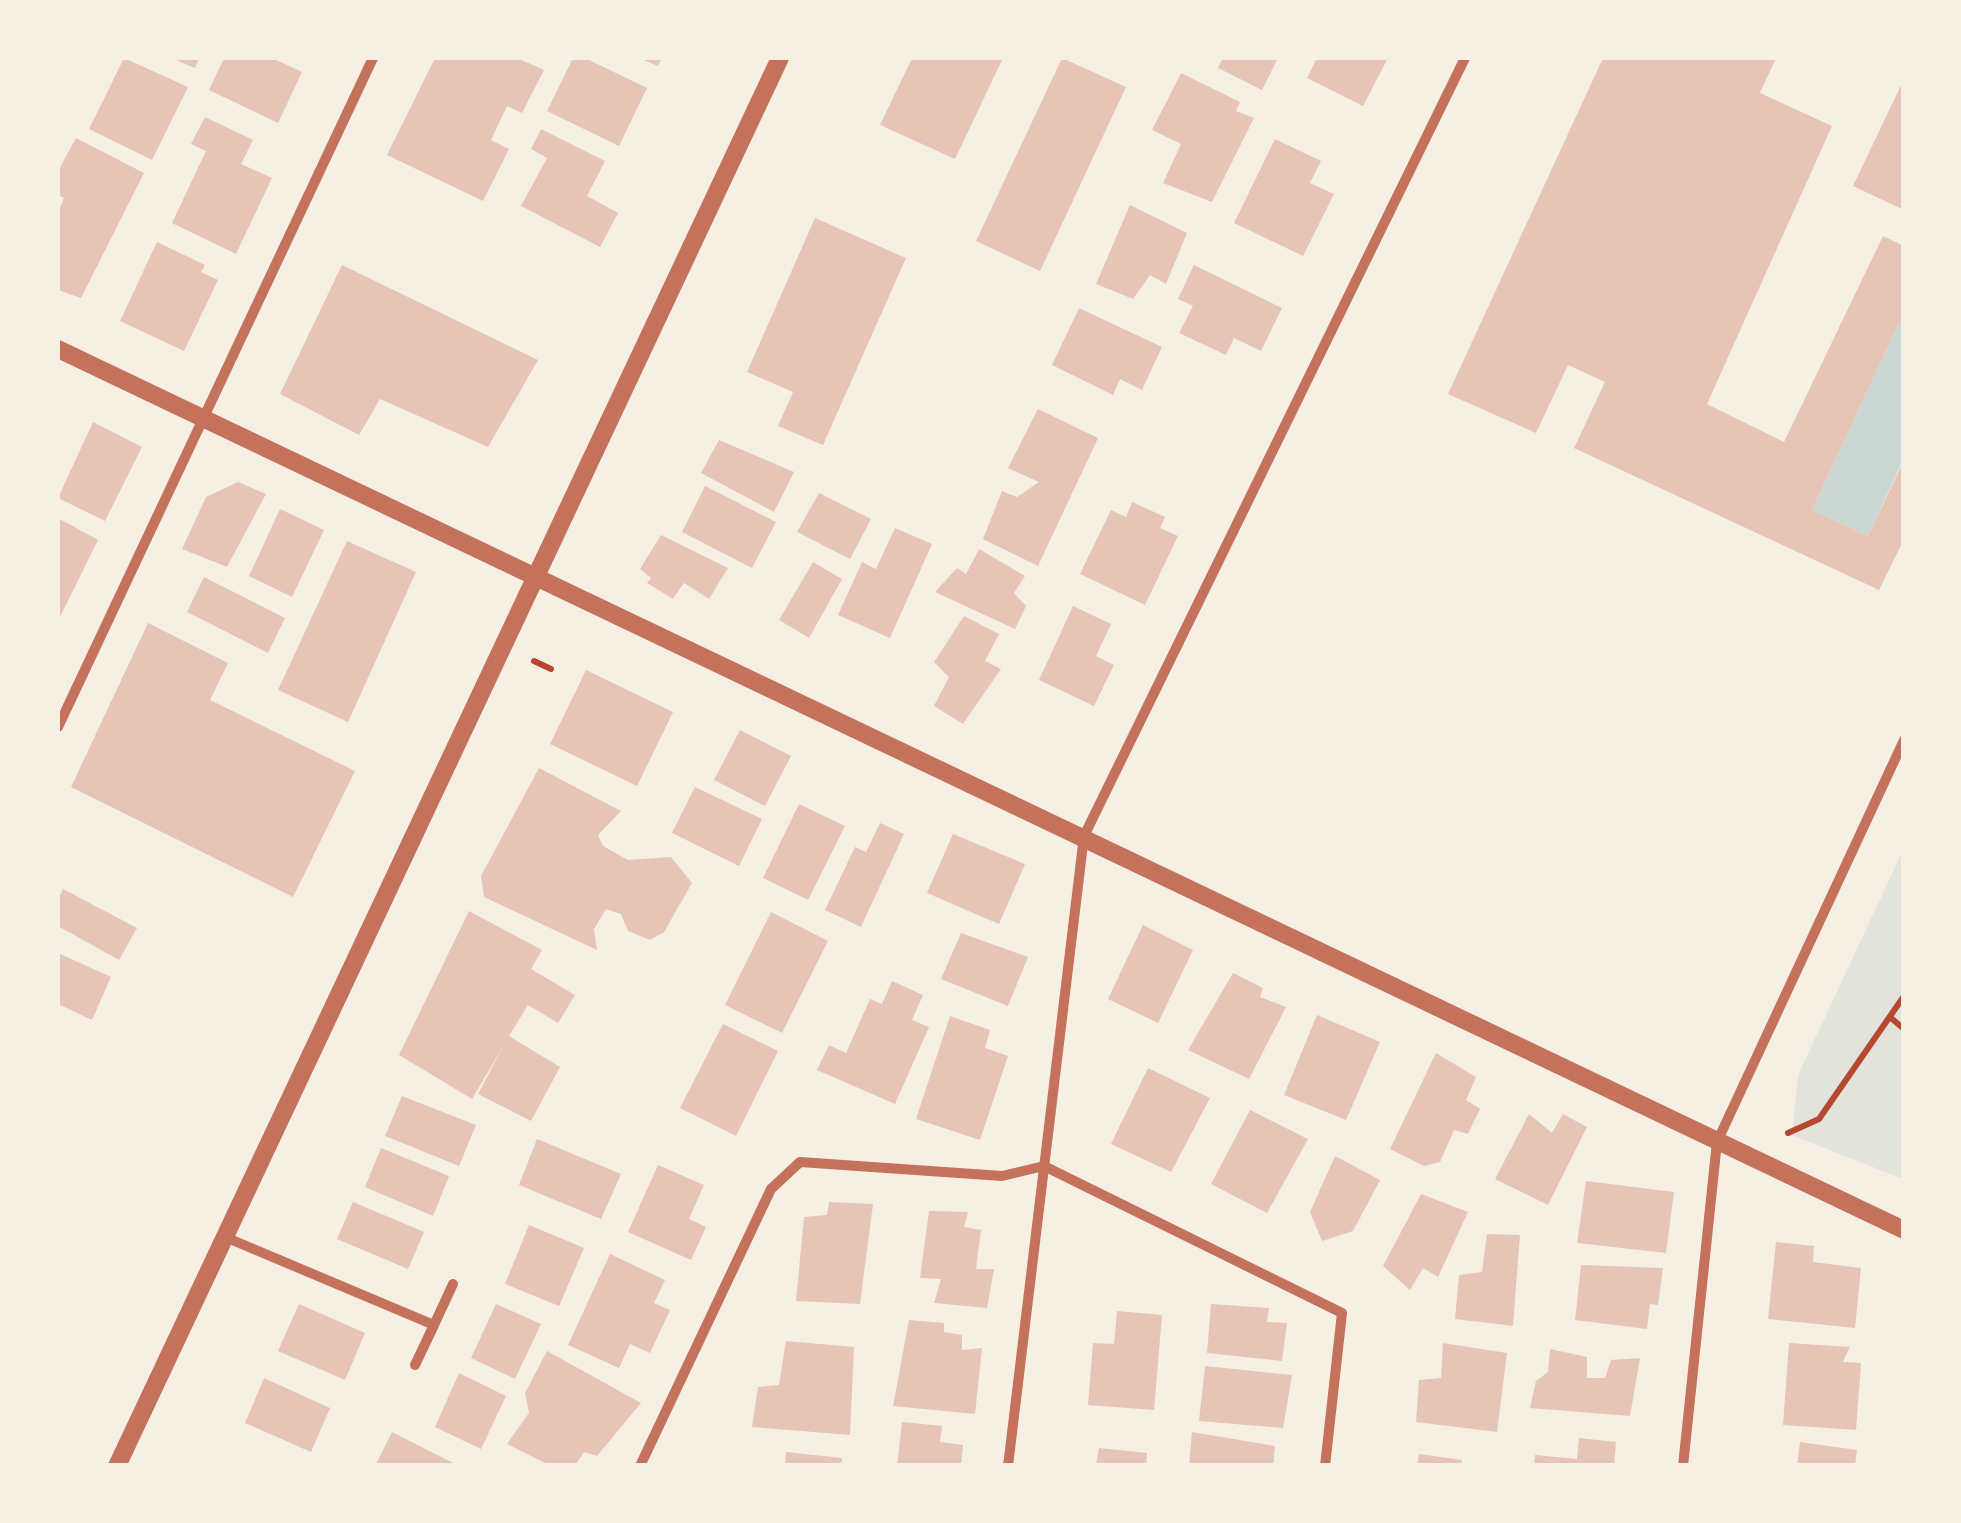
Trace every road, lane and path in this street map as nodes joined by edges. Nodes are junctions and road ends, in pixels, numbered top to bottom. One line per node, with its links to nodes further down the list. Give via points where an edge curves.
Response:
1 (373, 58): 5 (street)
2 (780, 58): 6 (street)
3 (1465, 58): 9 (street)
4 (58, 349): 5 (street)
5 (202, 421): 6 (street); 7 (street)
6 (532, 578): 9 (street); 17 (street)
7 (58, 727)
8 (1904, 740): 14 (street)
9 (1084, 836): 14 (street); 15 (street)
10 (1904, 996): 11 (path)
11 (1892, 1018): 12 (path); 13 (path, via 1819,1118)
12 (1904, 1030)
13 (1782, 1136)
14 (1717, 1142): 16 (street); 25 (street)
15 (1044, 1166): 22 (street, via 1002,1176 800,1162 771,1189); 23 (street); 24 (street, via 1342,1314)
16 (1904, 1230)
17 (225, 1237): 19 (street); 21 (street)
18 (453, 1284): 19 (street)
19 (434, 1325): 20 (street)
20 (416, 1364)
21 (117, 1466)
22 (640, 1466)
23 (1008, 1466)
24 (1325, 1466)
25 (1683, 1466)

